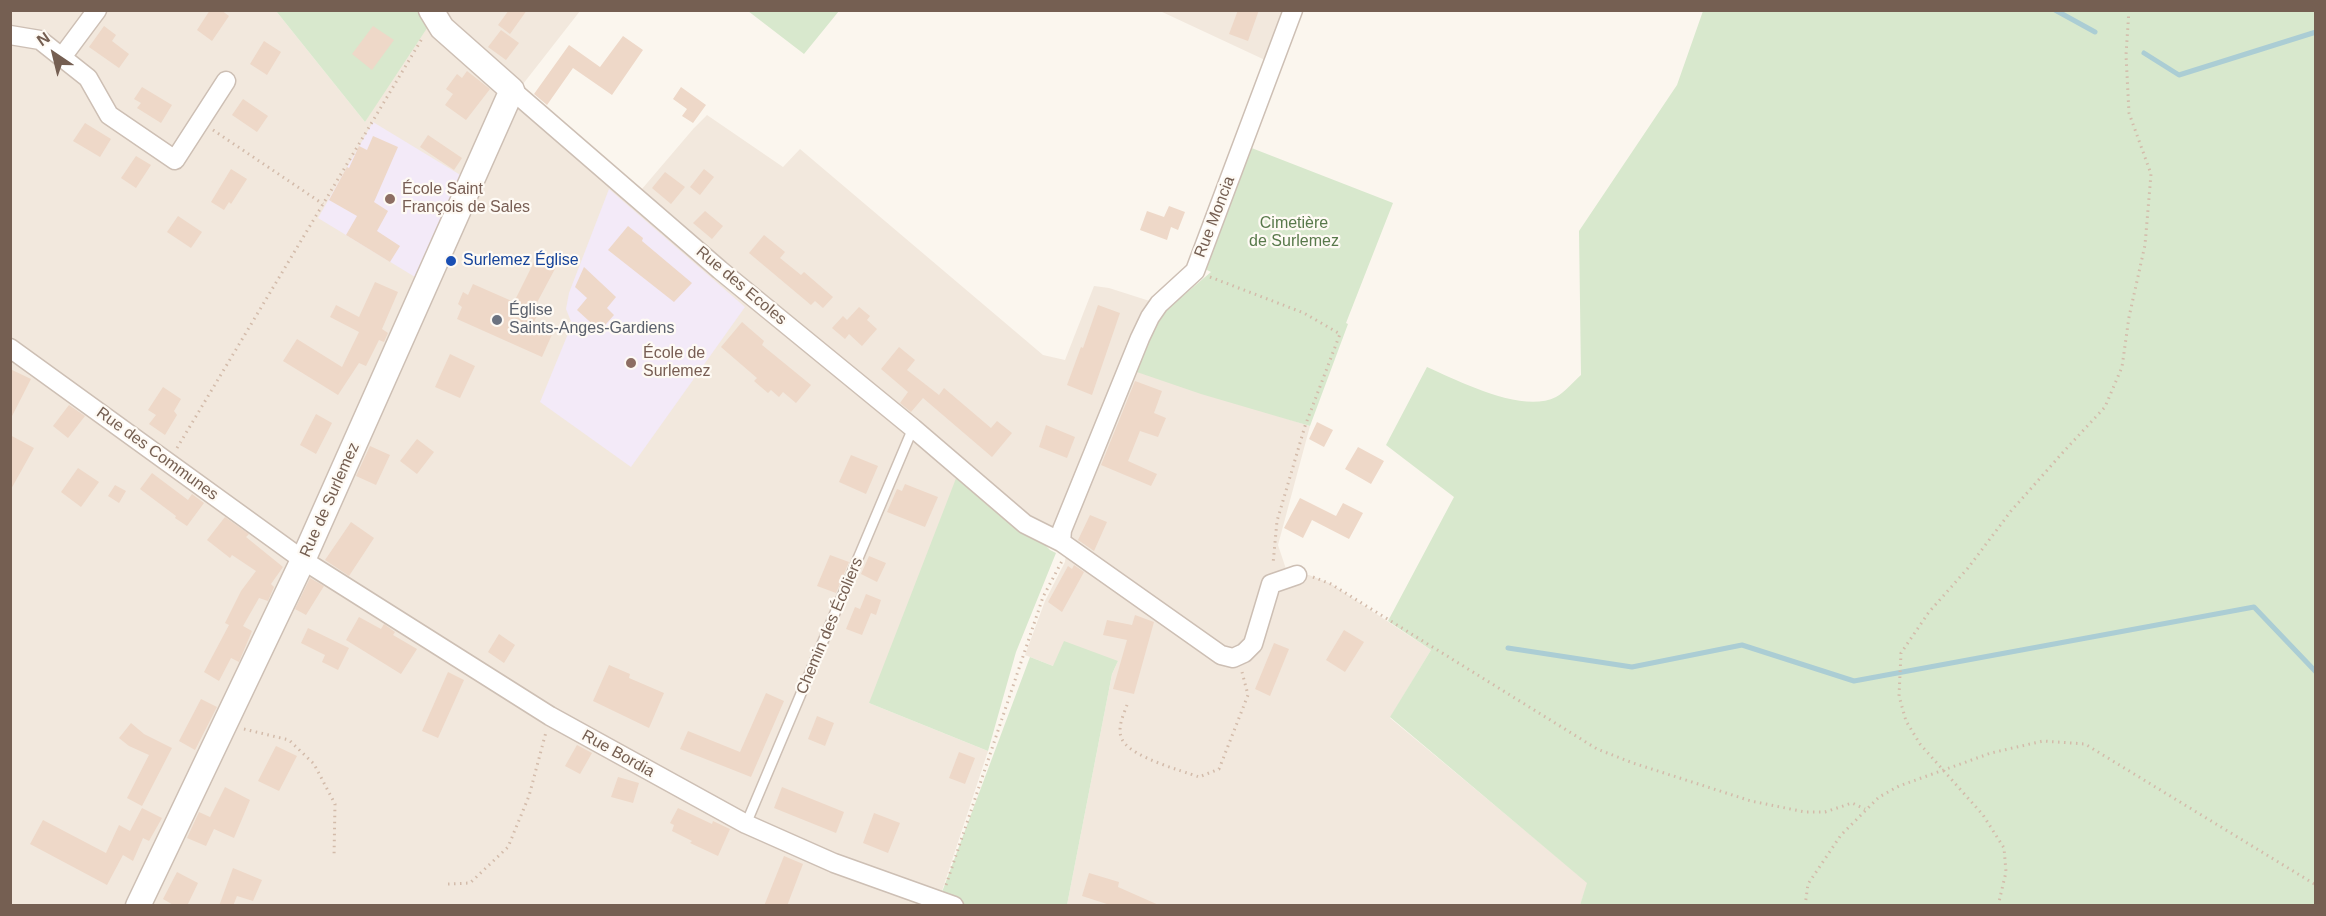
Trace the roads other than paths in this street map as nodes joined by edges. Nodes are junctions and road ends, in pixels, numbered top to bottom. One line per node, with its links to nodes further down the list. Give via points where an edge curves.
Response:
1 (97, 10): 5 (street)
2 (1293, 10): 10 (street, Rue Moncia, via 1195,271 1159,304 1140,338 1062,530)
3 (433, 14): 7 (street, Rue des Ecoles, via 442,28)
4 (10, 35): 5 (street, via 40,40)
5 (62, 57): 6 (street, via 88,78 109,115 175,160)
6 (226, 81)
7 (513, 90): 9 (street, Rue des Ecoles, via 720,270); 11 (street, Rue de Surlemez)
8 (10, 348): 11 (street, Rue des Communes)
9 (914, 428): 10 (street, Rue des Ecoles, via 1025,524); 13 (lane, Chemin des Écoliers)
10 (1063, 543): 12 (street, via 1221,655 1233,658 1253,644 1271,584)
11 (303, 560): 13 (street, Rue Bordia, via 550,716); 15 (street, Rue de Surlemez)
12 (1297, 575)
13 (746, 824): 14 (street, Rue Bordia)
14 (943, 904)
15 (138, 906)

